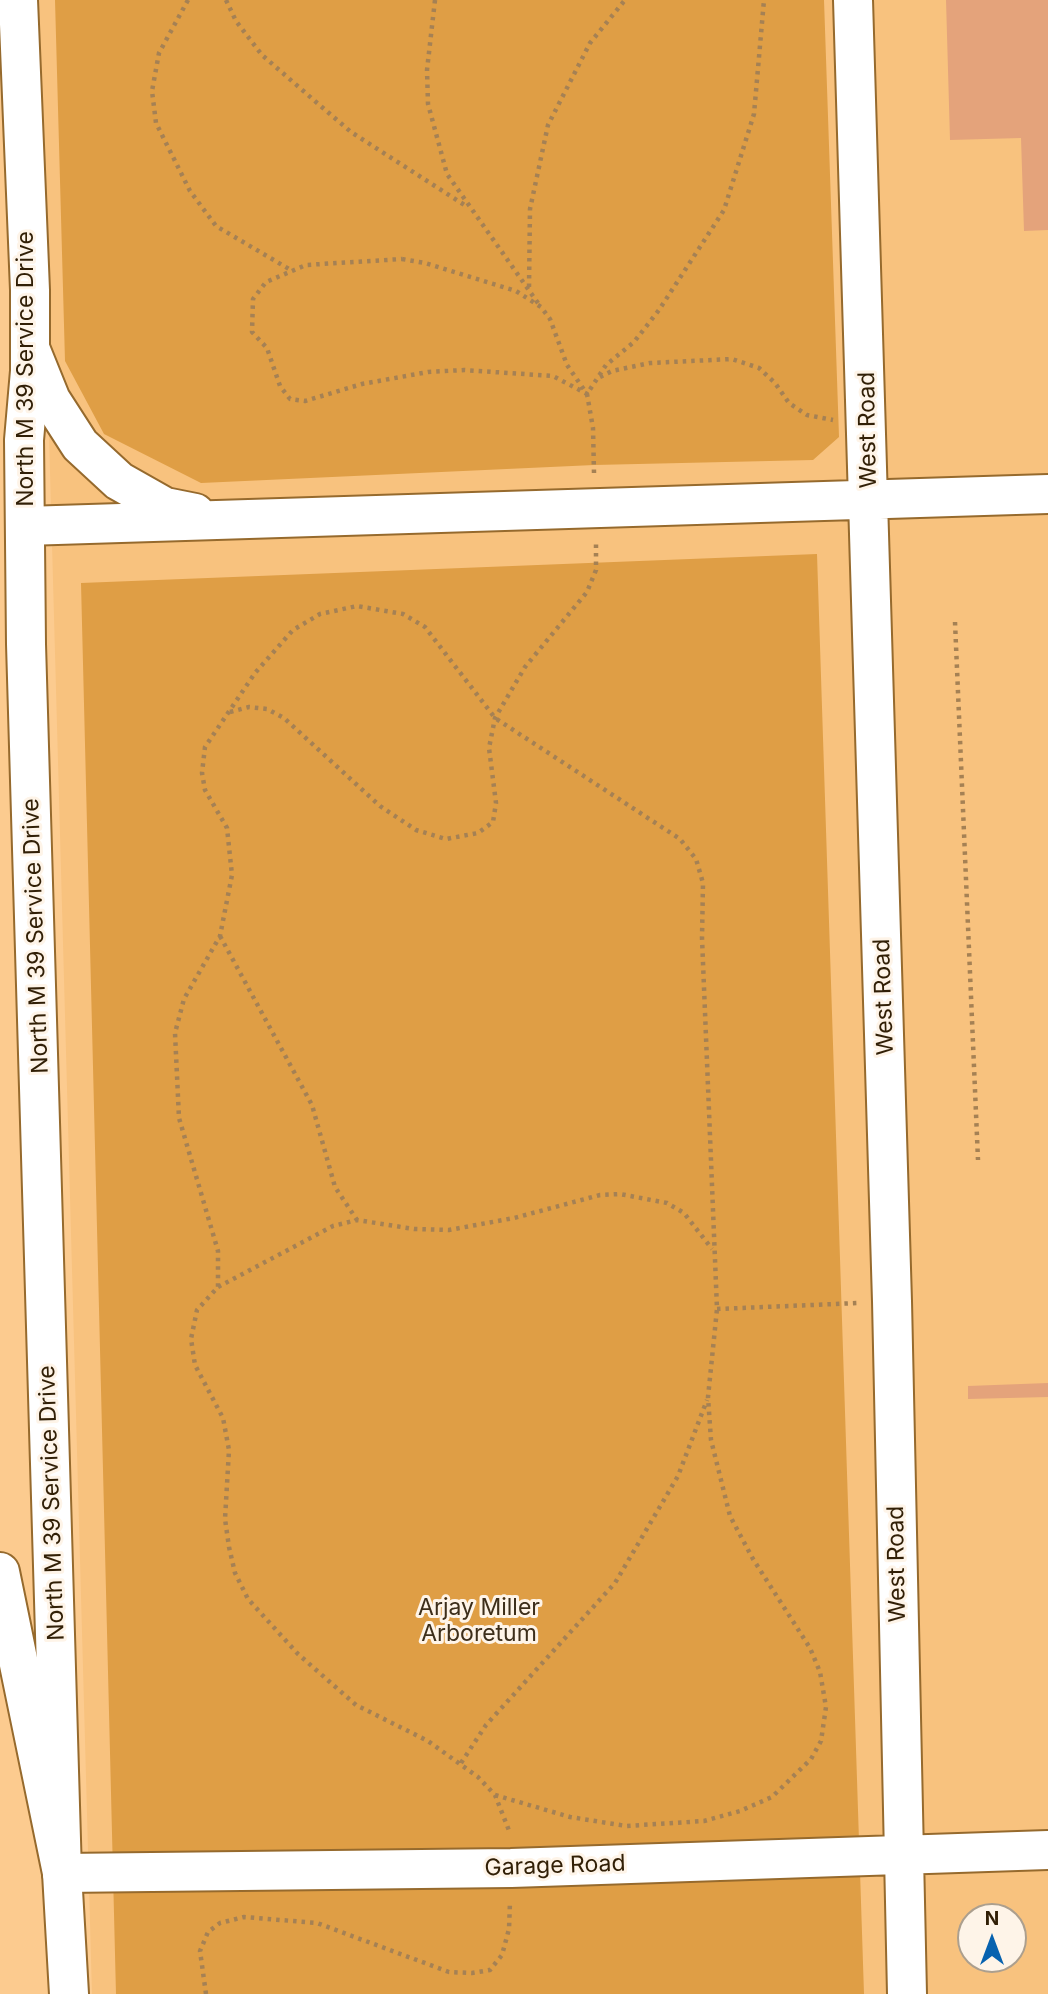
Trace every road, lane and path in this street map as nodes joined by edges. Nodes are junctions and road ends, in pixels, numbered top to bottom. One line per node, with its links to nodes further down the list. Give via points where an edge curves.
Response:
1 (18, 0): 12 (main road, North M 39 Service Drive)
2 (188, 0): 9 (path, via 159,53 152,92 156,123 190,191 216,226)
3 (226, 0): 8 (path, via 236,22 262,55 351,132)
4 (435, 0): 8 (path, via 428,104 447,174)
5 (625, 0): 10 (path, via 590,43 548,125 530,209)
6 (764, 0): 13 (path, via 754,114 724,210 651,321)
7 (853, 0): 15 (main road, West Road)
8 (469, 208): 10 (path)
9 (290, 269): 11 (path, via 402,260 425,263 516,291); 14 (path, via 266,282 253,299 251,319 252,332 267,348 280,386 290,399 305,401 362,384 464,370 553,376)
10 (529, 288): 11 (path)
11 (541, 307): 14 (path, via 567,365)
12 (30, 348): 19 (main road, via 51,400 80,445 119,481 164,507); 20 (main road, North M 39 Service Drive, via 24,440)
13 (599, 377): 14 (path); 15 (path, via 650,363 732,359 759,368 789,403 807,415)
14 (587, 394): 18 (path, via 593,428)
15 (868, 419): 17 (main road, West Road)
16 (1048, 494): 17 (main road)
17 (869, 499): 18 (main road); 29 (main road, West Road)
18 (595, 507): 19 (main road); 23 (path, via 596,570 587,592 525,667)
19 (256, 520): 20 (main road)
20 (26, 526): 38 (main road, North M 39 Service Drive)
21 (956, 622): 25 (path)
22 (229, 712): 23 (path, via 293,630 320,614 358,606 402,614 425,627); 23 (path, via 249,707 284,718 380,806 416,830 446,839 463,839 493,822 496,803 489,748); 24 (path, via 205,747 202,773 205,789 227,828 232,856)
23 (495, 718): 27 (path, via 680,839 695,859 704,883)
24 (220, 936): 26 (path, via 312,1105 335,1187); 28 (path, via 184,999 175,1033 178,1118 218,1251)
25 (978, 1160)
26 (357, 1220): 27 (path, via 449,1230 621,1194 652,1198 676,1208 700,1230); 28 (path, via 313,1235)
27 (712, 1250): 30 (path)
28 (218, 1287): 33 (path, via 197,1310 191,1339 195,1364 223,1418 229,1450 226,1529 243,1591 268,1625 356,1705)
29 (892, 1301): 30 (path); 36 (main road, West Road)
30 (717, 1309): 31 (path)
31 (708, 1397): 33 (path, via 678,1476 615,1583 486,1724); 34 (path, via 711,1440 730,1516 820,1672 826,1707 821,1741 811,1759 772,1797 740,1811 680,1823 626,1826 570,1817)
32 (0, 1572): 38 (main road)
33 (461, 1763): 34 (path)
34 (495, 1796): 37 (path, via 509,1829)
35 (1048, 1850): 36 (main road, Garage Road)
36 (902, 1855): 37 (main road, Garage Road); 41 (main road, West Road)
37 (511, 1867): 38 (main road, Garage Road); 40 (path, via 509,1929 502,1955 490,1970 449,1972 317,1923 244,1917 220,1923 208,1932 200,1951)
38 (62, 1873): 39 (main road)
39 (69, 1994)
40 (206, 1994)
41 (907, 1994)

